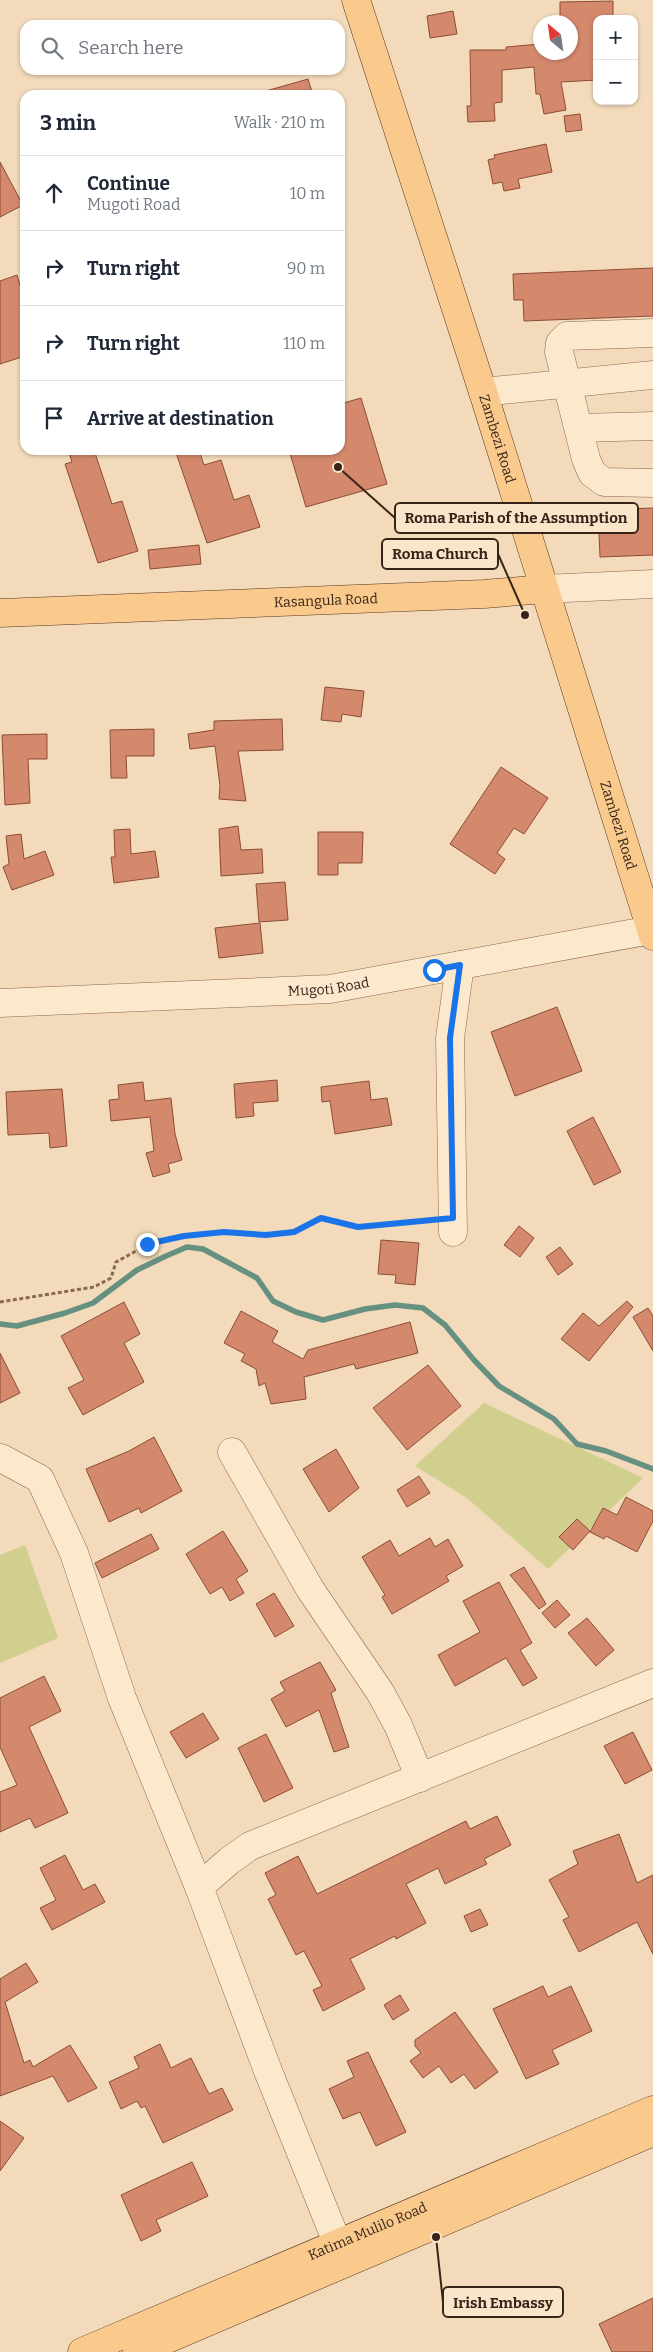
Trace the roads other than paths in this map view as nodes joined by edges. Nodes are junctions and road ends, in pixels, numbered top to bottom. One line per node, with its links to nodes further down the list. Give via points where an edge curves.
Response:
1 (356, 0): 5 (main road, Zambezi Road)
2 (653, 333): 4 (street, via 567,336 560,343 559,352)
3 (653, 375): 4 (street)
4 (567, 382): 5 (street); 7 (street)
5 (482, 392): 10 (main road, Zambezi Road)
6 (653, 426): 7 (street)
7 (579, 428): 8 (street, via 586,459 597,478 604,482)
8 (653, 483)
9 (653, 584): 10 (street, Kasangula Road)
10 (544, 589): 11 (main road, Kasangula Road); 12 (main road, Zambezi Road)
11 (0, 613)
12 (652, 933): 13 (street, Mugoti Road)
13 (460, 965): 14 (street, Mugoti Road, via 330,989); 15 (street, via 450,1038)
14 (0, 1003)
15 (453, 1225)
16 (232, 1452): 19 (street, via 310,1589 380,1692)
17 (1, 1458): 20 (street, via 40,1479 49,1496 74,1554 122,1698)
18 (653, 1683): 19 (street)
19 (420, 1778): 20 (street, via 250,1846)
20 (199, 1887): 23 (street)
21 (653, 2110): 23 (main road, Katima Mulilo Road)
22 (653, 2132): 23 (main road, Katima Mulilo Road)
23 (341, 2253): 24 (main road, Katima Mulilo Road); 25 (main road, Katima Mulilo Road)
24 (98, 2349)
25 (137, 2352)

